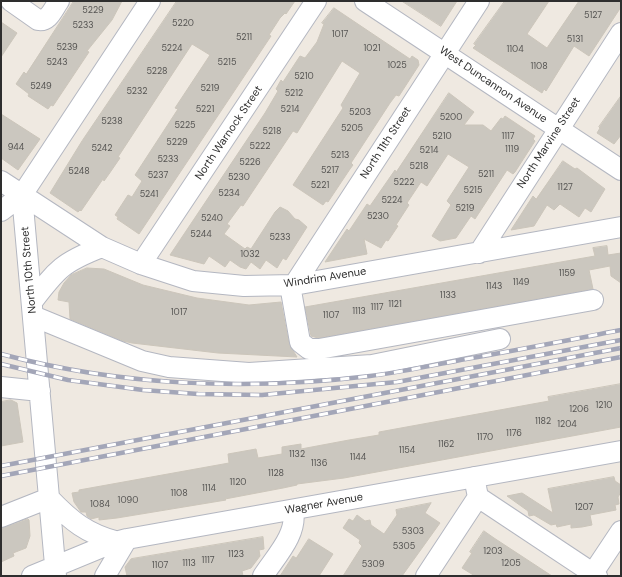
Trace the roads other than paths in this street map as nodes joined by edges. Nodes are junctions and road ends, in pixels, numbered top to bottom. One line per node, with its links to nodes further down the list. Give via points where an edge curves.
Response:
1 (11, 1): 2 (street, via 43,21 48,18)
2 (59, 1)
3 (150, 1): 12 (street)
4 (316, 1): 17 (street, North Warnock Street)
5 (365, 1): 8 (street, West Duncannon Avenue)
6 (478, 1): 8 (street, North 11th Street)
7 (621, 33): 9 (street, North Marvine Street)
8 (444, 52): 9 (street, West Duncannon Avenue); 18 (street, North 11th Street)
9 (558, 129): 10 (street, West Duncannon Avenue); 16 (street, North Marvine Street)
10 (621, 170)
11 (1, 181): 12 (street, Windrim Avenue)
12 (22, 196): 13 (street); 15 (street, Windrim Avenue); 20 (street, North 10th Street)
13 (1, 211)
14 (621, 227): 16 (street, Windrim Avenue)
15 (102, 246): 17 (street, Windrim Avenue); 20 (street, via 63,265 54,273)
16 (479, 252): 18 (street, Windrim Avenue)
17 (141, 264): 18 (street, Windrim Avenue, via 193,281 244,286)
18 (292, 285): 19 (street, via 300,342 309,349)
19 (593, 300)
20 (32, 309): 21 (street, via 142,361 169,368 249,373 372,365); 23 (street, North 10th Street)
21 (500, 339)
22 (1, 387): 23 (street)
23 (40, 391): 26 (street, North 10th Street)
24 (621, 451): 25 (street, Wagner Avenue)
25 (474, 478): 27 (street); 28 (street, Wagner Avenue)
26 (49, 498): 29 (street); 31 (street, via 80,527 98,536); 32 (street, North 10th Street)
27 (478, 498): 33 (street); 37 (street)
28 (293, 510): 31 (street, Wagner Avenue); 36 (street, via 295,521 291,532)
29 (1, 517)
30 (621, 531): 33 (street)
31 (123, 540): 32 (street, Wagner Avenue); 35 (street)
32 (56, 571): 34 (street, Wagner Avenue)
33 (594, 575)
34 (32, 576)
35 (104, 576)
36 (263, 576)
37 (426, 576)

